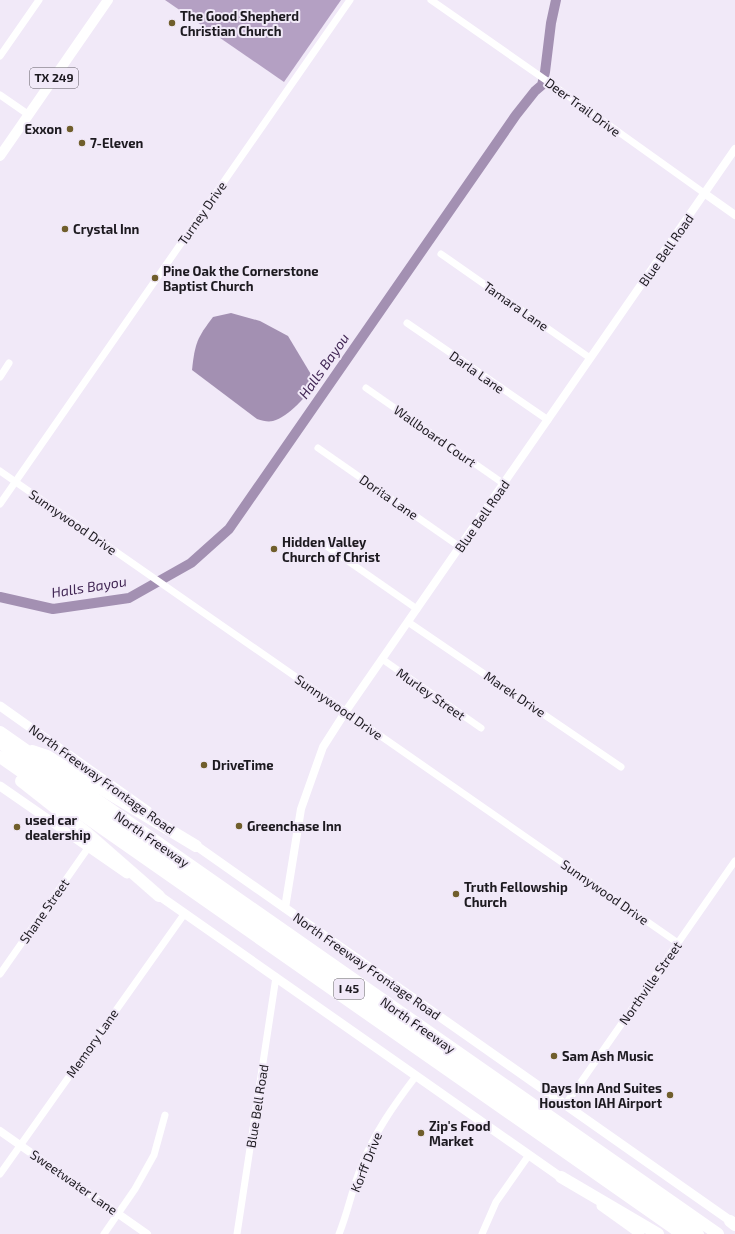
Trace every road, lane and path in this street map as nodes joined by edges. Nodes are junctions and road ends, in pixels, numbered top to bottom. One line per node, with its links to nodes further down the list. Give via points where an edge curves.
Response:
1 (39, 0): 5 (street)
2 (108, 0): 7 (main road, TX 249)
3 (350, 0): 21 (street, Turney Drive)
4 (431, 0): 10 (street, Deer Trail Drive)
5 (0, 56)
6 (0, 95): 7 (street)
7 (29, 115): 9 (main road, TX 249)
8 (735, 149): 10 (street, Blue Bell Road)
9 (0, 156)
10 (704, 194): 11 (street, Deer Trail Drive); 14 (street, Blue Bell Road)
11 (735, 215)
12 (441, 254): 14 (street, Tamara Lane)
13 (407, 323): 18 (street, Darla Lane)
14 (590, 358): 18 (street, Blue Bell Road)
15 (9, 363): 16 (street)
16 (0, 377)
17 (366, 388): 22 (street, Wallboard Court)
18 (548, 420): 22 (street, Blue Bell Road)
19 (318, 448): 25 (street, Dorita Lane)
20 (0, 470): 21 (street, Sunnywood Drive)
21 (16, 482): 23 (street, Turney Drive); 30 (street, Sunnywood Drive)
22 (504, 484): 25 (street, Blue Bell Road)
23 (0, 504)
24 (322, 543): 26 (street)
25 (460, 547): 26 (street, Blue Bell Road)
26 (417, 609): 27 (street, Blue Bell Road)
27 (408, 622): 28 (street, Blue Bell Road); 36 (street, Marek Drive)
28 (382, 659): 30 (street, Blue Bell Road); 31 (street, Murley Street)
29 (0, 706): 38 (main road, North Freeway Frontage Road)
30 (346, 711): 42 (street, Blue Bell Road, via 323,747 301,809); 44 (street, Sunnywood Drive)
31 (481, 728)
32 (0, 732): 34 (highway, North Freeway / I 45)
33 (0, 743): 65 (highway, North Freeway / I 45)
34 (21, 748): 38 (highway, via 47,756); 66 (highway, North Freeway / I 45)
35 (0, 758): 41 (highway, via 13,774 87,833); 64 (highway, North Freeway / I 45)
36 (621, 767)
37 (0, 786): 39 (main road)
38 (196, 846): 42 (main road, North Freeway Frontage Road)
39 (88, 848): 41 (main road); 45 (street, Shane Street)
40 (735, 861): 44 (street, Northville Street)
41 (159, 896): 43 (main road)
42 (285, 908): 48 (main road, North Freeway Frontage Road)
43 (185, 913): 46 (main road); 51 (street, Memory Lane)
44 (678, 943): 48 (street, Northville Street)
45 (0, 974)
46 (276, 978): 47 (main road); 59 (street, Blue Bell Road)
47 (416, 1076): 52 (main road); 60 (street, Korff Drive, via 374,1138 360,1168)
48 (565, 1105): 56 (main road, North Freeway Frontage Road)
49 (165, 1115): 55 (street, via 154,1155)
50 (0, 1131): 51 (street, Sweetwater Lane)
51 (20, 1145): 53 (street, Memory Lane); 55 (street, Sweetwater Lane)
52 (529, 1155): 54 (main road); 61 (street, via 496,1202)
53 (0, 1174)
54 (561, 1177): 62 (main road); 63 (highway)
55 (119, 1214): 57 (street); 58 (street, Sweetwater Lane)
56 (733, 1224)
57 (104, 1234)
58 (147, 1234)
59 (237, 1234)
60 (339, 1234)
61 (482, 1234)
62 (640, 1234)
63 (658, 1234)
64 (682, 1234)
65 (698, 1234)
66 (718, 1234)

